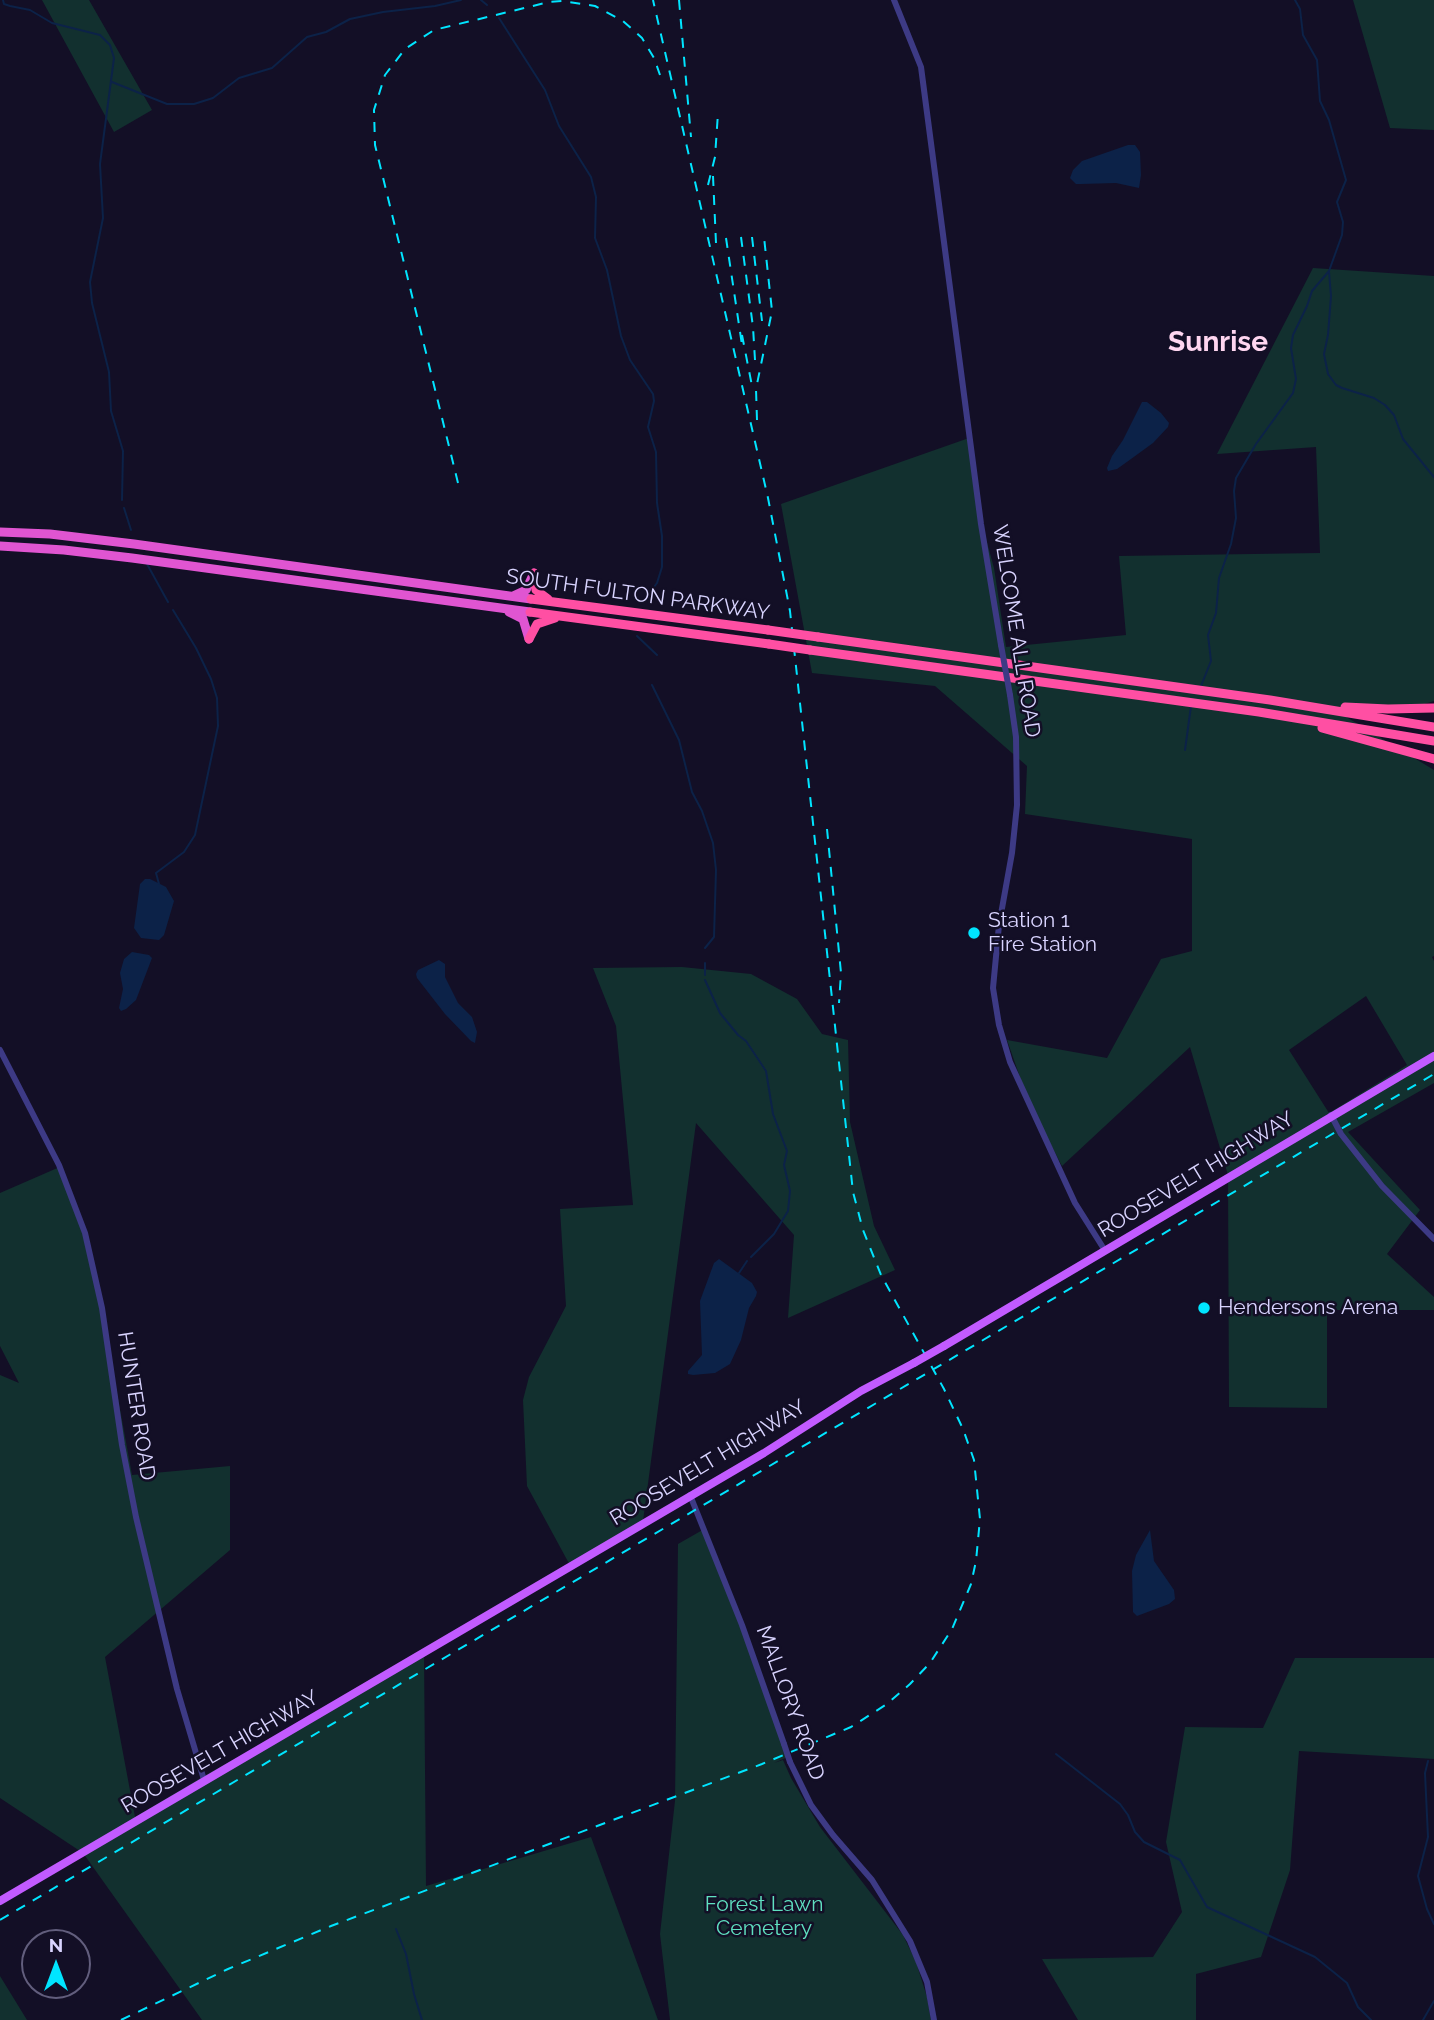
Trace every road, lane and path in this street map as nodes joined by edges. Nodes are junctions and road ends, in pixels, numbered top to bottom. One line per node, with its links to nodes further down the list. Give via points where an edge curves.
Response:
1 (894, 0): 18 (street, WELCOME ALL ROAD, bridge, via 921,67 981,524 1016,737 1017,805 993,988 999,1025 1010,1062 1074,1203)
2 (0, 532): 4 (highway, SOUTH FULTON PARKWAY, via 134,544)
3 (0, 546): 6 (highway, SOUTH FULTON PARKWAY, via 132,558)
4 (511, 596): 5 (highway, SOUTH FULTON PARKWAY); 5 (highway, via 526,590 534,573 538,592)
5 (553, 601): 8 (highway, SOUTH FULTON PARKWAY, bridge)
6 (487, 606): 7 (highway, SOUTH FULTON PARKWAY); 7 (highway, via 523,619 529,639 541,621)
7 (570, 617): 10 (highway, SOUTH FULTON PARKWAY, bridge)
8 (1270, 700): 9 (highway, via 1354,708); 11 (highway)
9 (1434, 708)
10 (1259, 712): 12 (highway); 13 (highway)
11 (1434, 727)
12 (1434, 741)
13 (1434, 759)
14 (0, 1051): 20 (street, HUNTER ROAD, via 59,1165 85,1233 136,1517)
15 (1434, 1056): 16 (main road, ROOSEVELT HIGHWAY)
16 (1331, 1115): 17 (street, via 1382,1186); 18 (main road, ROOSEVELT HIGHWAY)
17 (1434, 1239)
18 (1104, 1249): 19 (main road, ROOSEVELT HIGHWAY, bridge)
19 (690, 1495): 20 (main road, ROOSEVELT HIGHWAY); 22 (street, MALLORY ROAD, bridge, via 790,1762 811,1805 872,1880 910,1941 927,1982)
20 (204, 1780): 21 (main road, ROOSEVELT HIGHWAY)
21 (0, 1901)
22 (934, 2020)

